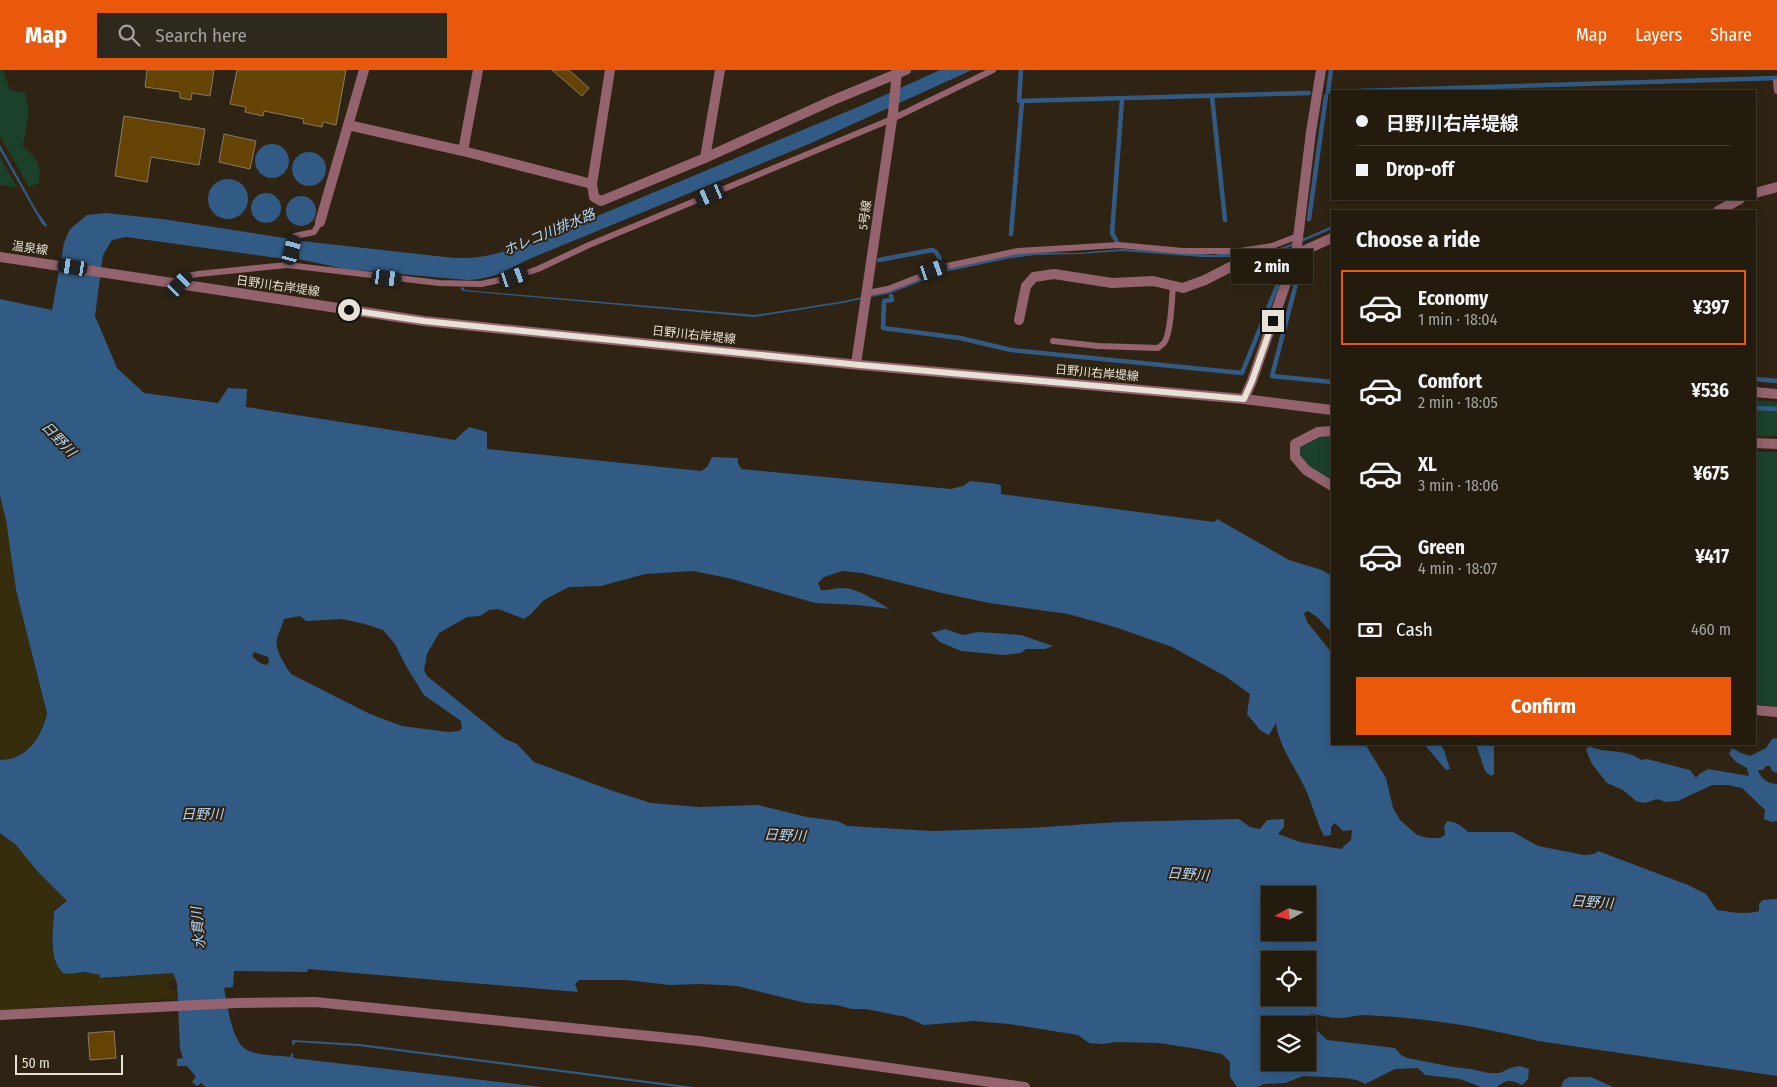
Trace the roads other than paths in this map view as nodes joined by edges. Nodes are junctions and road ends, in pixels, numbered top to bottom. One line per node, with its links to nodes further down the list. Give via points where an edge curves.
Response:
1 (364, 70): 12 (street)
2 (478, 70): 13 (street)
3 (610, 70): 15 (street)
4 (720, 70): 14 (street)
5 (906, 70): 8 (street)
6 (993, 70): 11 (lane)
7 (1322, 70): 21 (street)
8 (896, 76): 11 (street, 5号線); 14 (street, via 831,101)
9 (1776, 82): 10 (lane)
10 (1777, 91)
11 (893, 116): 26 (lane, via 514,277 481,284 439,284); 29 (street, 5号線)
12 (348, 125): 13 (street); 20 (street)
13 (463, 151): 15 (street)
14 (704, 158): 15 (street, via 601,201 594,197)
15 (592, 184)
16 (1777, 187): 17 (street)
17 (1756, 193)
18 (1738, 200): 19 (street)
19 (1720, 210)
20 (320, 222): 26 (lane, via 314,232 296,236)
21 (1298, 236): 23 (street); 29 (lane, via 1272,246 1240,251 1183,251 1119,245 1018,251 947,266 888,289)
22 (1331, 238): 23 (street)
23 (1296, 254): 28 (street, via 1242,261 1183,288); 35 (street)
24 (0, 257): 25 (street, 温泉線)
25 (56, 264): 27 (street, 日野川右岸堤線)
26 (288, 264): 27 (lane, via 198,274 188,276)
27 (180, 284): 32 (street, 日野川右岸堤線, via 424,321)
28 (1173, 285): 30 (street, via 1153,281 1112,283 1054,274 1034,278 1026,286); 31 (lane, via 1166,339 1158,348)
29 (867, 293): 32 (street, 5号線)
30 (1019, 320)
31 (1053, 341)
32 (856, 364): 35 (street, 日野川右岸堤線)
33 (1756, 392): 34 (street)
34 (1777, 394)
35 (1244, 399): 36 (street, 日野川右岸堤線)
36 (1331, 410)
37 (1331, 430): 40 (street, via 1318,432 1295,444 1295,457 1306,470)
38 (1756, 443): 39 (street)
39 (1777, 444)
40 (1331, 485)
41 (1756, 710): 42 (street)
42 (1777, 712)
43 (0, 1015): 44 (street, via 315,1002 699,1041)
44 (1025, 1087)

